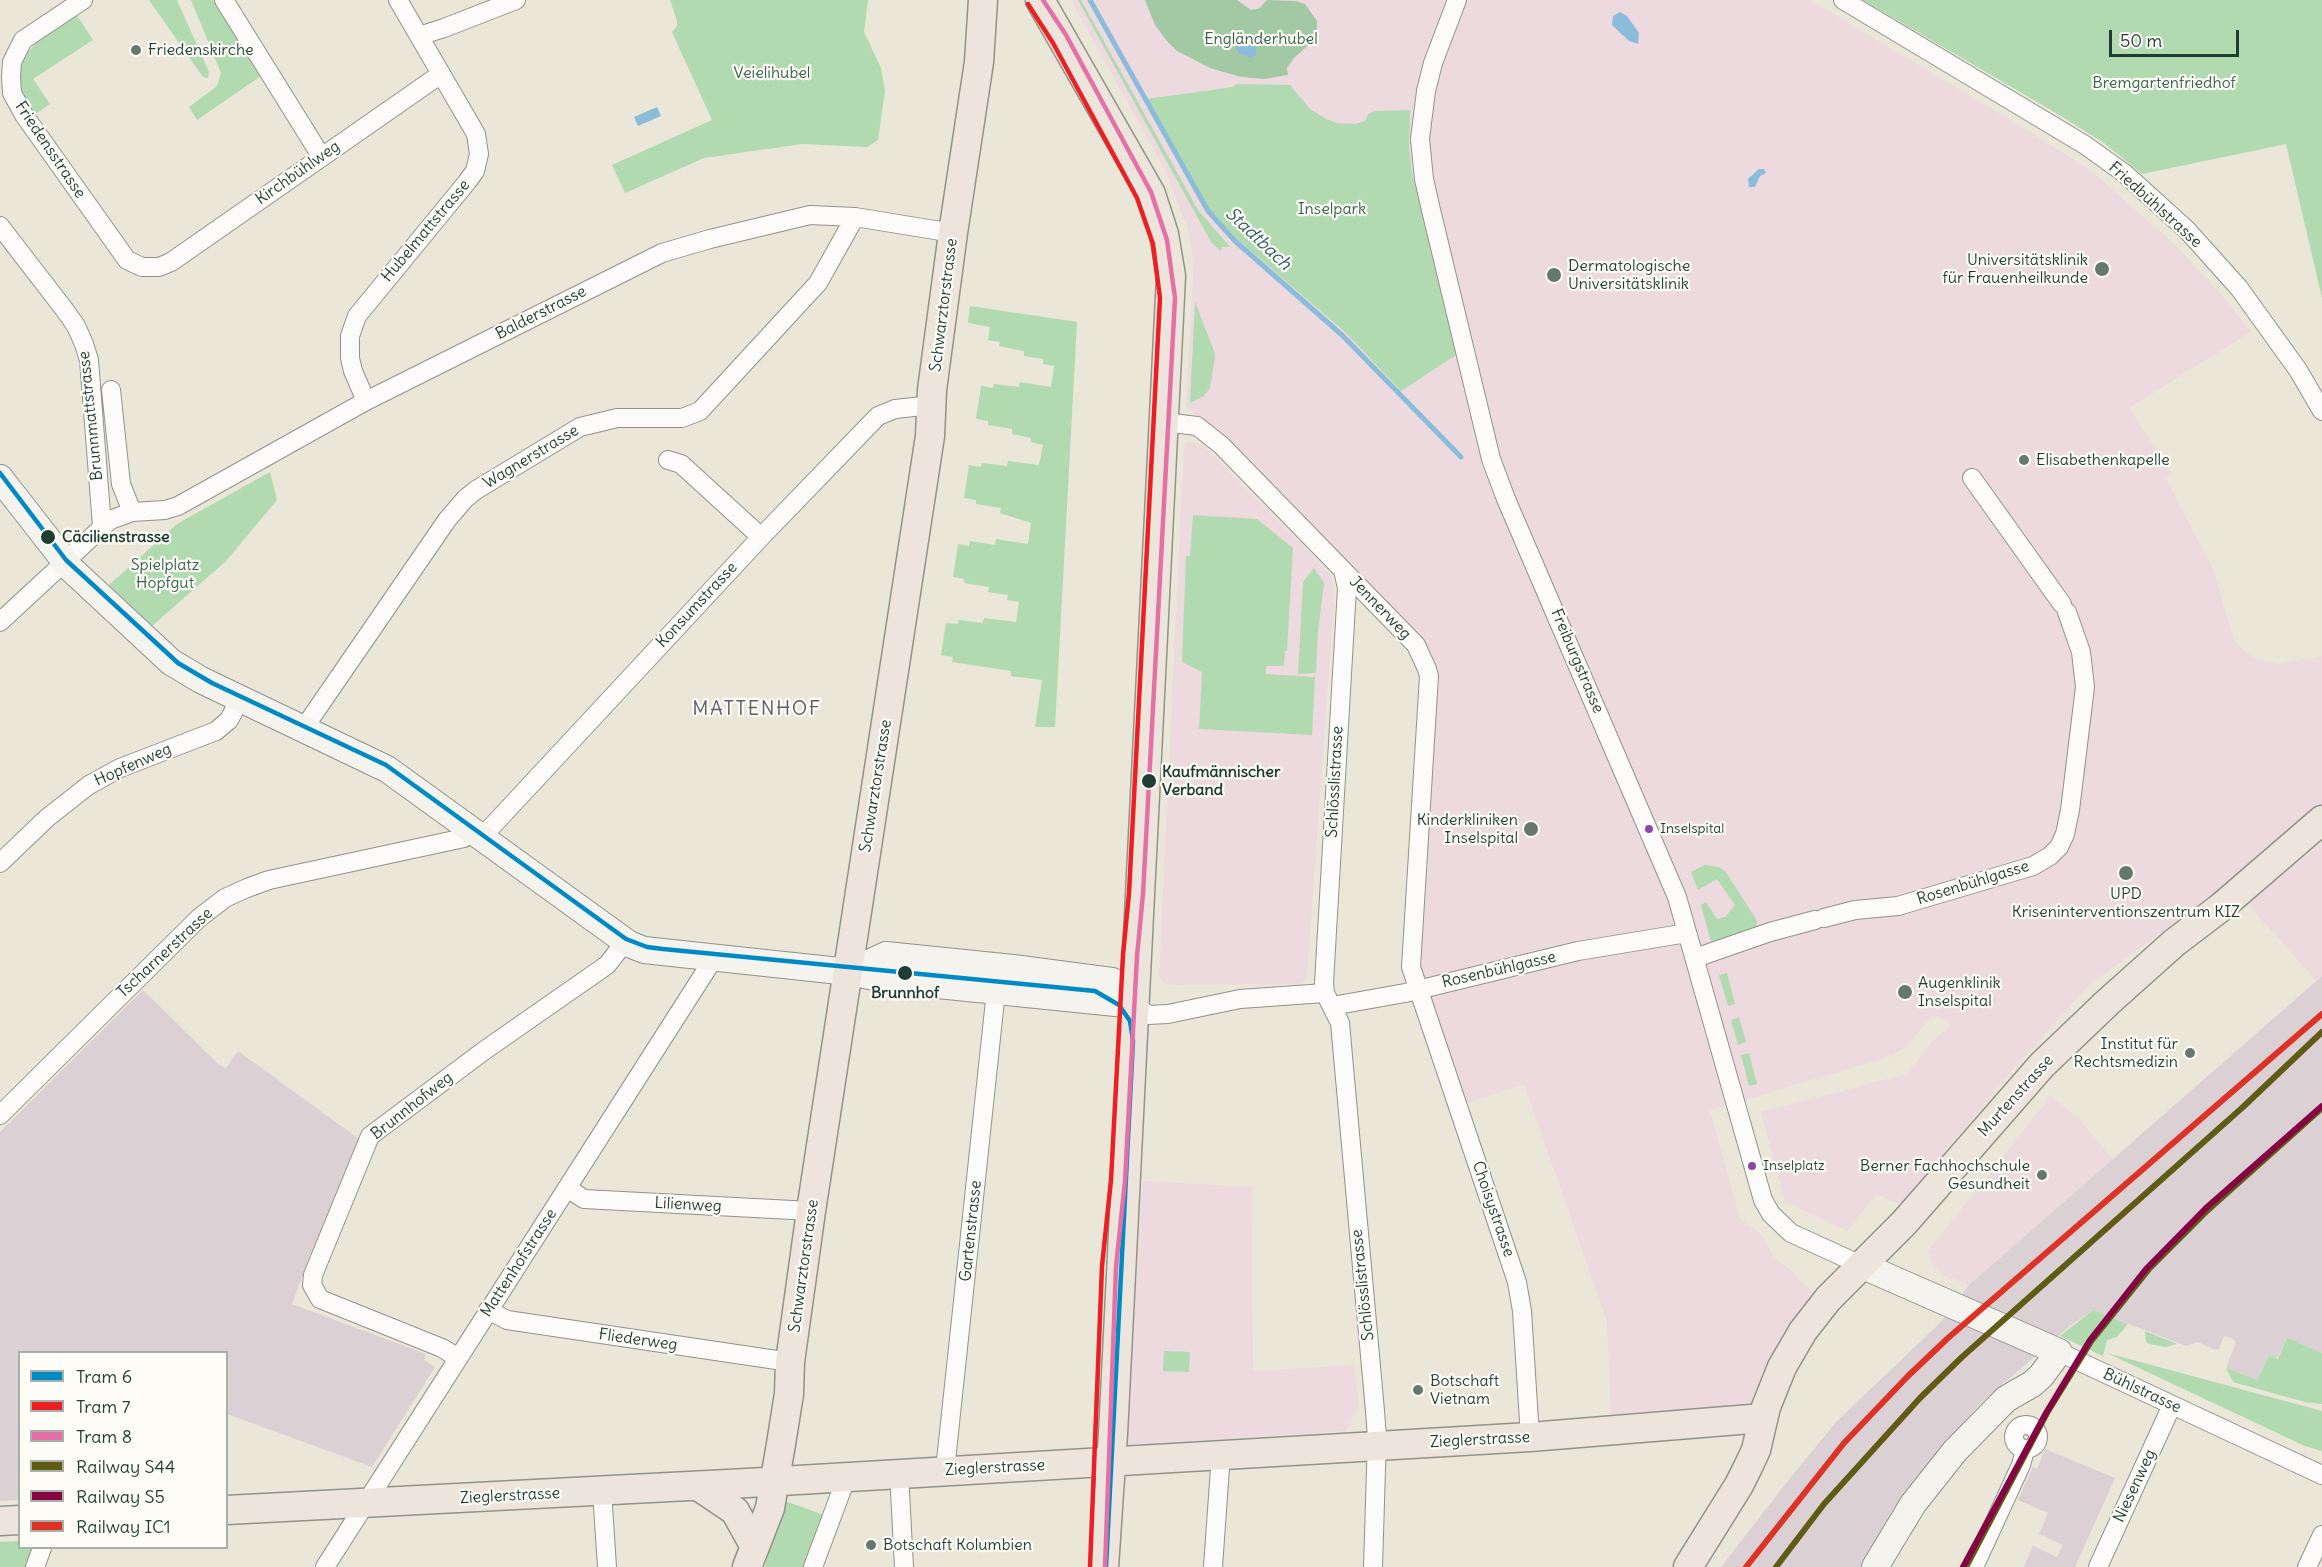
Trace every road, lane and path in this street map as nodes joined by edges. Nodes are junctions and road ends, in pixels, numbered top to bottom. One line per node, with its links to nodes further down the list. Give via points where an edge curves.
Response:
1 (83, 0): 15 (street, Friedensstrasse, via 23,40 12,62 12,93 17,106 127,260)
2 (224, 0): 11 (street)
3 (398, 0): 9 (street, Hubelmattstrasse)
4 (516, 0): 9 (street)
5 (983, 0): 14 (main road, Schwarztorstrasse, via 980,62)
6 (1040, 0): 20 (main road, via 1159,213 1171,276)
7 (1457, 0): 35 (street, Freiburgstrasse, via 1432,63 1420,139 1424,179 1491,459 1665,867)
8 (1843, 0): 19 (street, Friedbühlstrasse, via 2085,145 2124,173 2187,230 2239,288 2298,370)
9 (419, 36): 10 (street, Hubelmattstrasse)
10 (441, 74): 11 (street, Kirchbühlweg); 17 (street, Hubelmattstrasse, via 476,134 478,160 467,182 357,316 350,336 350,358)
11 (321, 156): 15 (street, Kirchbühlweg, via 171,262)
12 (855, 217): 14 (street, Balderstrasse); 17 (street, Balderstrasse, via 810,215 662,253); 31 (street, Wagnerstrasse, via 818,283 700,411 669,420 623,417 580,427 465,499)
13 (0, 226): 25 (street, Brunnmattstrasse, via 76,326 88,360)
14 (953, 233): 18 (main road, Schwarztorstrasse)
15 (152, 268)
16 (111, 390): 24 (street, via 121,484)
17 (366, 401): 24 (street, Balderstrasse, via 178,506)
18 (932, 405): 26 (street, Konsumstrasse, via 895,409 878,416); 39 (main road, Schwarztorstrasse)
19 (2322, 411)
20 (1164, 422): 28 (street, Jennerweg, via 1197,426 1210,435); 43 (main road)
21 (668, 460): 26 (street, via 681,464)
22 (0, 478): 27 (street)
23 (1972, 478): 38 (street, Rosenbühlgasse, via 2064,608 2081,652 2085,687 2070,810 2059,847 2033,866 1898,906 1855,910 1770,932)
24 (132, 512): 25 (street)
25 (102, 526): 27 (street)
26 (761, 537): 33 (street, Konsumstrasse)
27 (64, 561): 29 (street); 30 (street, via 171,663)
28 (1343, 570): 40 (street, Jennerweg, via 1416,645 1429,676 1411,967); 42 (street, Schlösslistrasse, via 1347,588 1324,971)
29 (0, 622)
30 (240, 699): 31 (street); 34 (street, Hopfenweg, via 230,720 216,731 120,768 89,785)
31 (304, 728): 33 (street, via 375,762)
32 (2322, 820): 47 (main road, Murtenstrasse, via 2091,1018 2022,1087 1904,1223)
33 (477, 834): 36 (street); 44 (street, Tscharnerstrasse, via 269,880 225,898 199,918)
34 (0, 863)
35 (1687, 933): 38 (street, Freiburgstrasse); 40 (street, Rosenbühlgasse, via 1578,951)
36 (625, 942): 37 (street, via 644,950); 50 (street, Brunnhofweg, via 607,965 370,1136 313,1275 312,1285 320,1299)
37 (714, 958): 39 (street); 45 (street, Mattenhofstrasse)
38 (1695, 958): 47 (street, Freiburgstrasse, via 1764,1204 1791,1233)
39 (849, 972): 41 (street, via 889,981); 43 (street, via 886,955 1012,968 1115,982); 46 (main road, Schwarztorstrasse)
40 (1417, 989): 42 (street); 54 (street, Choisystrasse, via 1517,1282)
41 (996, 992): 43 (street); 59 (street, Gartenstrasse)
42 (1329, 1000): 43 (street, via 1240,999 1148,1015); 55 (street, Schlösslistrasse, via 1340,1023)
43 (1135, 1005): 58 (main road)
44 (0, 1115)
45 (567, 1188): 46 (street, Lilienweg, via 584,1199); 48 (street, Mattenhofstrasse)
46 (812, 1211): 51 (main road, Schwarztorstrasse)
47 (1861, 1265): 49 (street, Bühlstrasse); 53 (main road, Murtenstrasse, via 1827,1299 1792,1348)
48 (488, 1310): 50 (street, Mattenhofstrasse); 51 (street, Fliederweg, via 507,1320)
49 (2054, 1350): 52 (street, Bühlstrasse); 80 (street, via 2041,1376 2006,1399 1955,1451 1913,1504)
50 (458, 1358): 66 (street, Mattenhofstrasse)
51 (790, 1362): 63 (main road, Schwarztorstrasse, via 789,1394)
52 (2172, 1405): 61 (street, Bühlstrasse); 82 (street, Niesenweg)
53 (1763, 1418): 54 (main road, Zieglerstrasse); 79 (main road, Murtenstrasse, via 1756,1450 1739,1485)
54 (1530, 1437): 55 (main road, Zieglerstrasse)
55 (1377, 1446): 57 (main road, Zieglerstrasse); 78 (street, Schlösslistrasse)
56 (2025, 1450): 81 (street)
57 (1221, 1454): 58 (main road, Zieglerstrasse); 77 (street)
58 (1111, 1462): 59 (main road, Zieglerstrasse); 76 (main road)
59 (945, 1470): 60 (main road, Zieglerstrasse)
60 (898, 1473): 62 (main road, Zieglerstrasse); 75 (street)
61 (2322, 1474)
62 (847, 1476): 63 (main road, Zieglerstrasse); 74 (street)
63 (775, 1481): 64 (main road, Zieglerstrasse); 70 (main road, Schwarztorstrasse, via 770,1508)
64 (698, 1486): 65 (main road, Zieglerstrasse); 70 (main road, via 735,1511)
65 (602, 1491): 66 (main road, Zieglerstrasse); 73 (street)
66 (366, 1502): 67 (main road, Zieglerstrasse); 72 (street, Mattenhofstrasse)
67 (228, 1510)
68 (2322, 1534): 83 (street)
69 (42, 1549): 71 (street)
70 (751, 1557)
71 (35, 1567)
72 (325, 1567)
73 (607, 1567)
74 (813, 1567)
75 (904, 1567)
76 (1104, 1567)
77 (1214, 1567)
78 (1372, 1567)
79 (1688, 1567)
80 (1875, 1567)
81 (1974, 1567)
82 (2098, 1567)
83 (2307, 1567)

